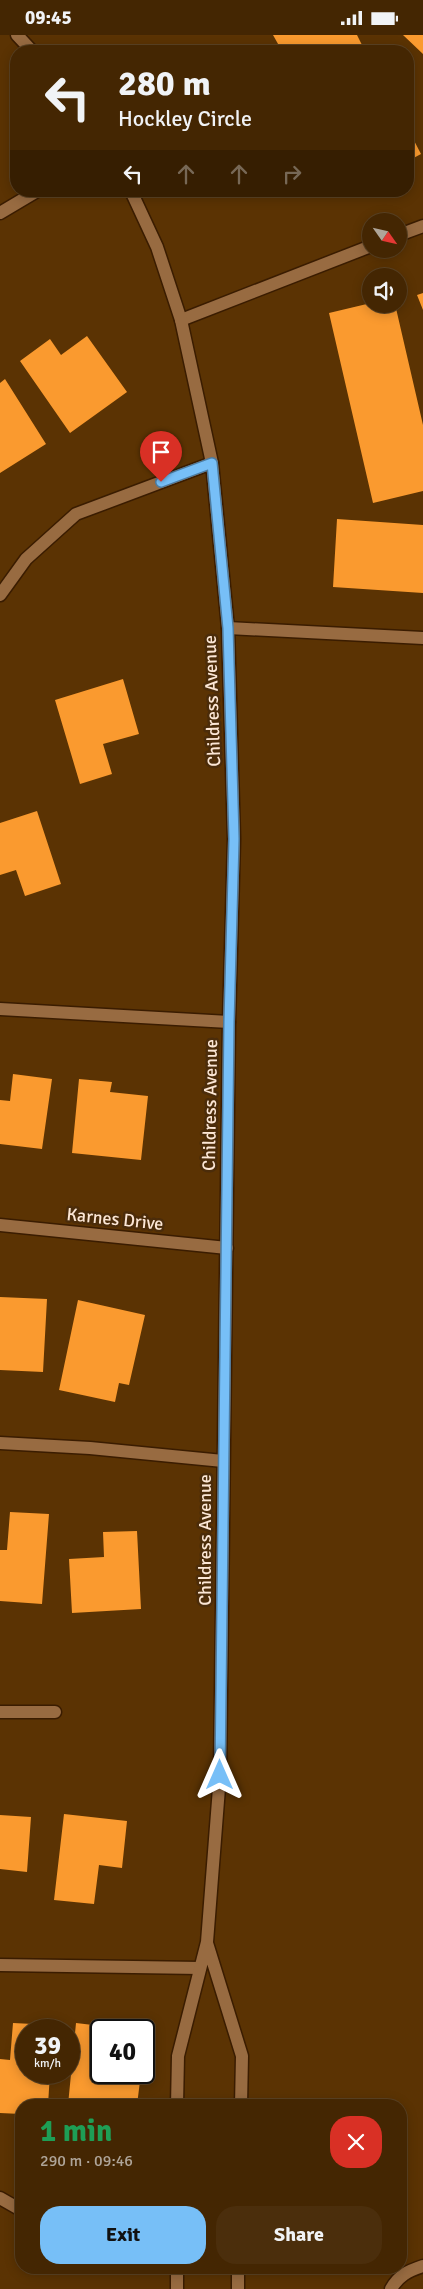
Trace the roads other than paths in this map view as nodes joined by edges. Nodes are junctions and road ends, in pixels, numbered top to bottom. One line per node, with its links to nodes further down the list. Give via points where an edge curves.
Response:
1 (17, 35): 2 (street)
2 (26, 45)
3 (27, 197): 5 (street)
4 (134, 197): 9 (street, Childress Avenue, via 157,247)
5 (0, 213)
6 (423, 226): 7 (street)
7 (408, 232)
8 (362, 249): 9 (street)
9 (180, 320): 10 (street, Childress Avenue)
10 (212, 463): 11 (street, via 76,514 26,559); 12 (street, Childress Avenue)
11 (0, 595)
12 (228, 628): 13 (street); 15 (street, Childress Avenue, via 234,839)
13 (423, 638)
14 (0, 1009): 15 (street)
15 (229, 1022): 17 (street, Childress Avenue)
16 (0, 1225): 17 (street, Karnes Drive)
17 (227, 1248): 19 (street, Childress Avenue)
18 (0, 1443): 19 (street)
19 (223, 1461): 22 (street, Childress Avenue, via 220,1775)
20 (0, 1712): 21 (street)
21 (55, 1712)
22 (207, 1942): 24 (street, Childress Avenue); 26 (street, Childress Avenue, via 242,2056)
23 (0, 1965): 24 (street)
24 (200, 1968): 25 (street, Childress Avenue, via 178,2056)
25 (178, 2099)
26 (241, 2099)
27 (0, 2198): 28 (street)
28 (15, 2207)
29 (423, 2267): 30 (street)
30 (407, 2272)
31 (177, 2274): 34 (street)
32 (238, 2274): 35 (street)
33 (404, 2274): 36 (street)
34 (177, 2289)
35 (238, 2289)
36 (391, 2289)

